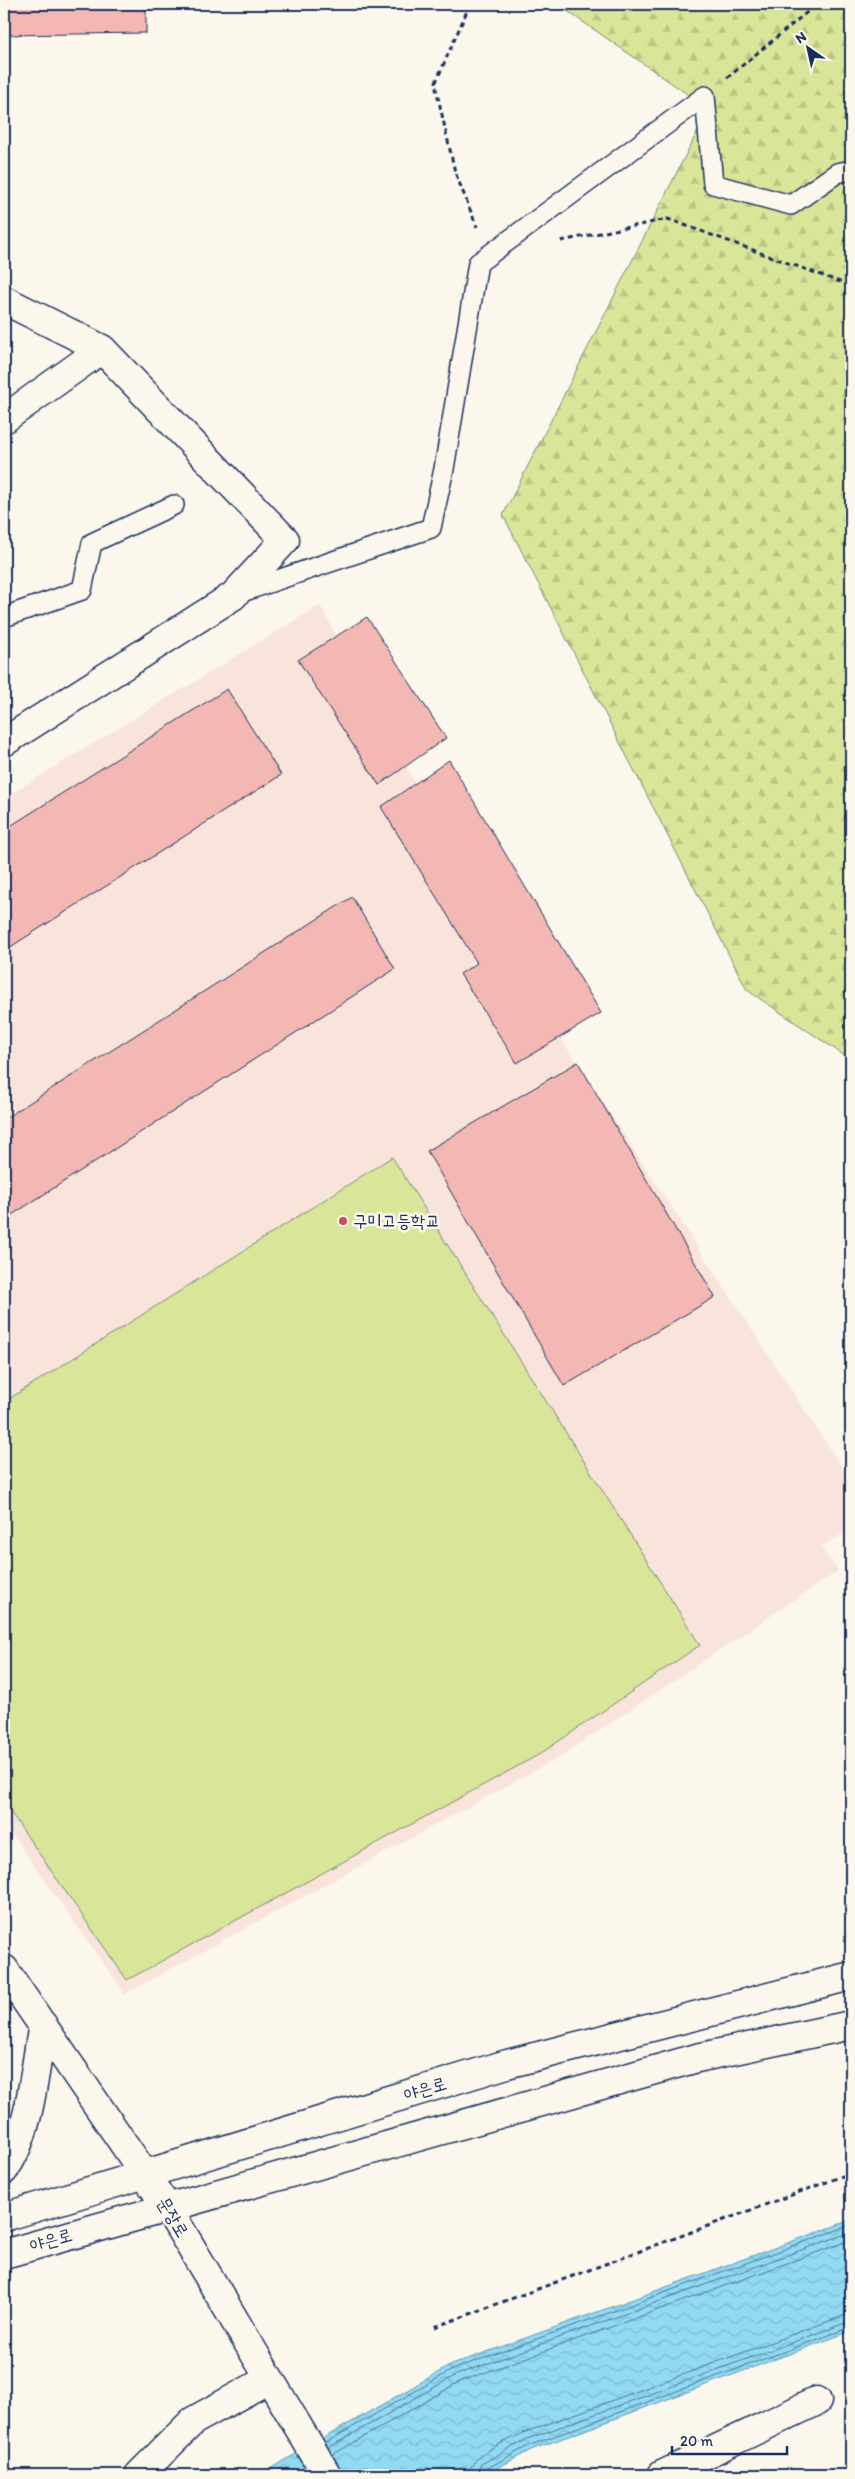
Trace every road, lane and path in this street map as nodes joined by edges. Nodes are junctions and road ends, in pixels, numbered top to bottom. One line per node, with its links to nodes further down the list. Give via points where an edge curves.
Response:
1 (470, 4): 6 (path, via 435,84 455,172)
2 (817, 4): 3 (path)
3 (705, 96): 4 (lane, via 713,184 791,205 837,173); 6 (lane)
4 (851, 170)
5 (554, 242): 7 (path, via 668,219)
6 (488, 255): 12 (lane, via 478,263 431,528)
7 (851, 286)
8 (4, 300): 9 (street)
9 (102, 349): 10 (street); 12 (street, via 286,540)
10 (4, 420)
11 (174, 505): 13 (lane, via 92,543 82,590)
12 (233, 596): 14 (street)
13 (4, 617)
14 (4, 742)
15 (4, 1969): 17 (street, 문장로)
16 (851, 1976): 21 (street, 야은로, via 507,2064)
17 (42, 2025): 19 (street, via 25,2120); 21 (street, 문장로)
18 (851, 2026): 22 (street, 야은로, via 697,2058)
19 (4, 2170)
20 (851, 2173): 25 (path)
21 (145, 2174): 22 (street, 문장로); 23 (street, 야은로)
22 (167, 2207): 24 (street, 야은로); 26 (street, 문장로)
23 (4, 2217)
24 (4, 2254)
25 (435, 2327)
26 (269, 2378): 28 (street, via 193,2421); 29 (street, 문장로)
27 (817, 2401): 30 (street)
28 (139, 2475)
29 (327, 2475)
30 (662, 2475)

